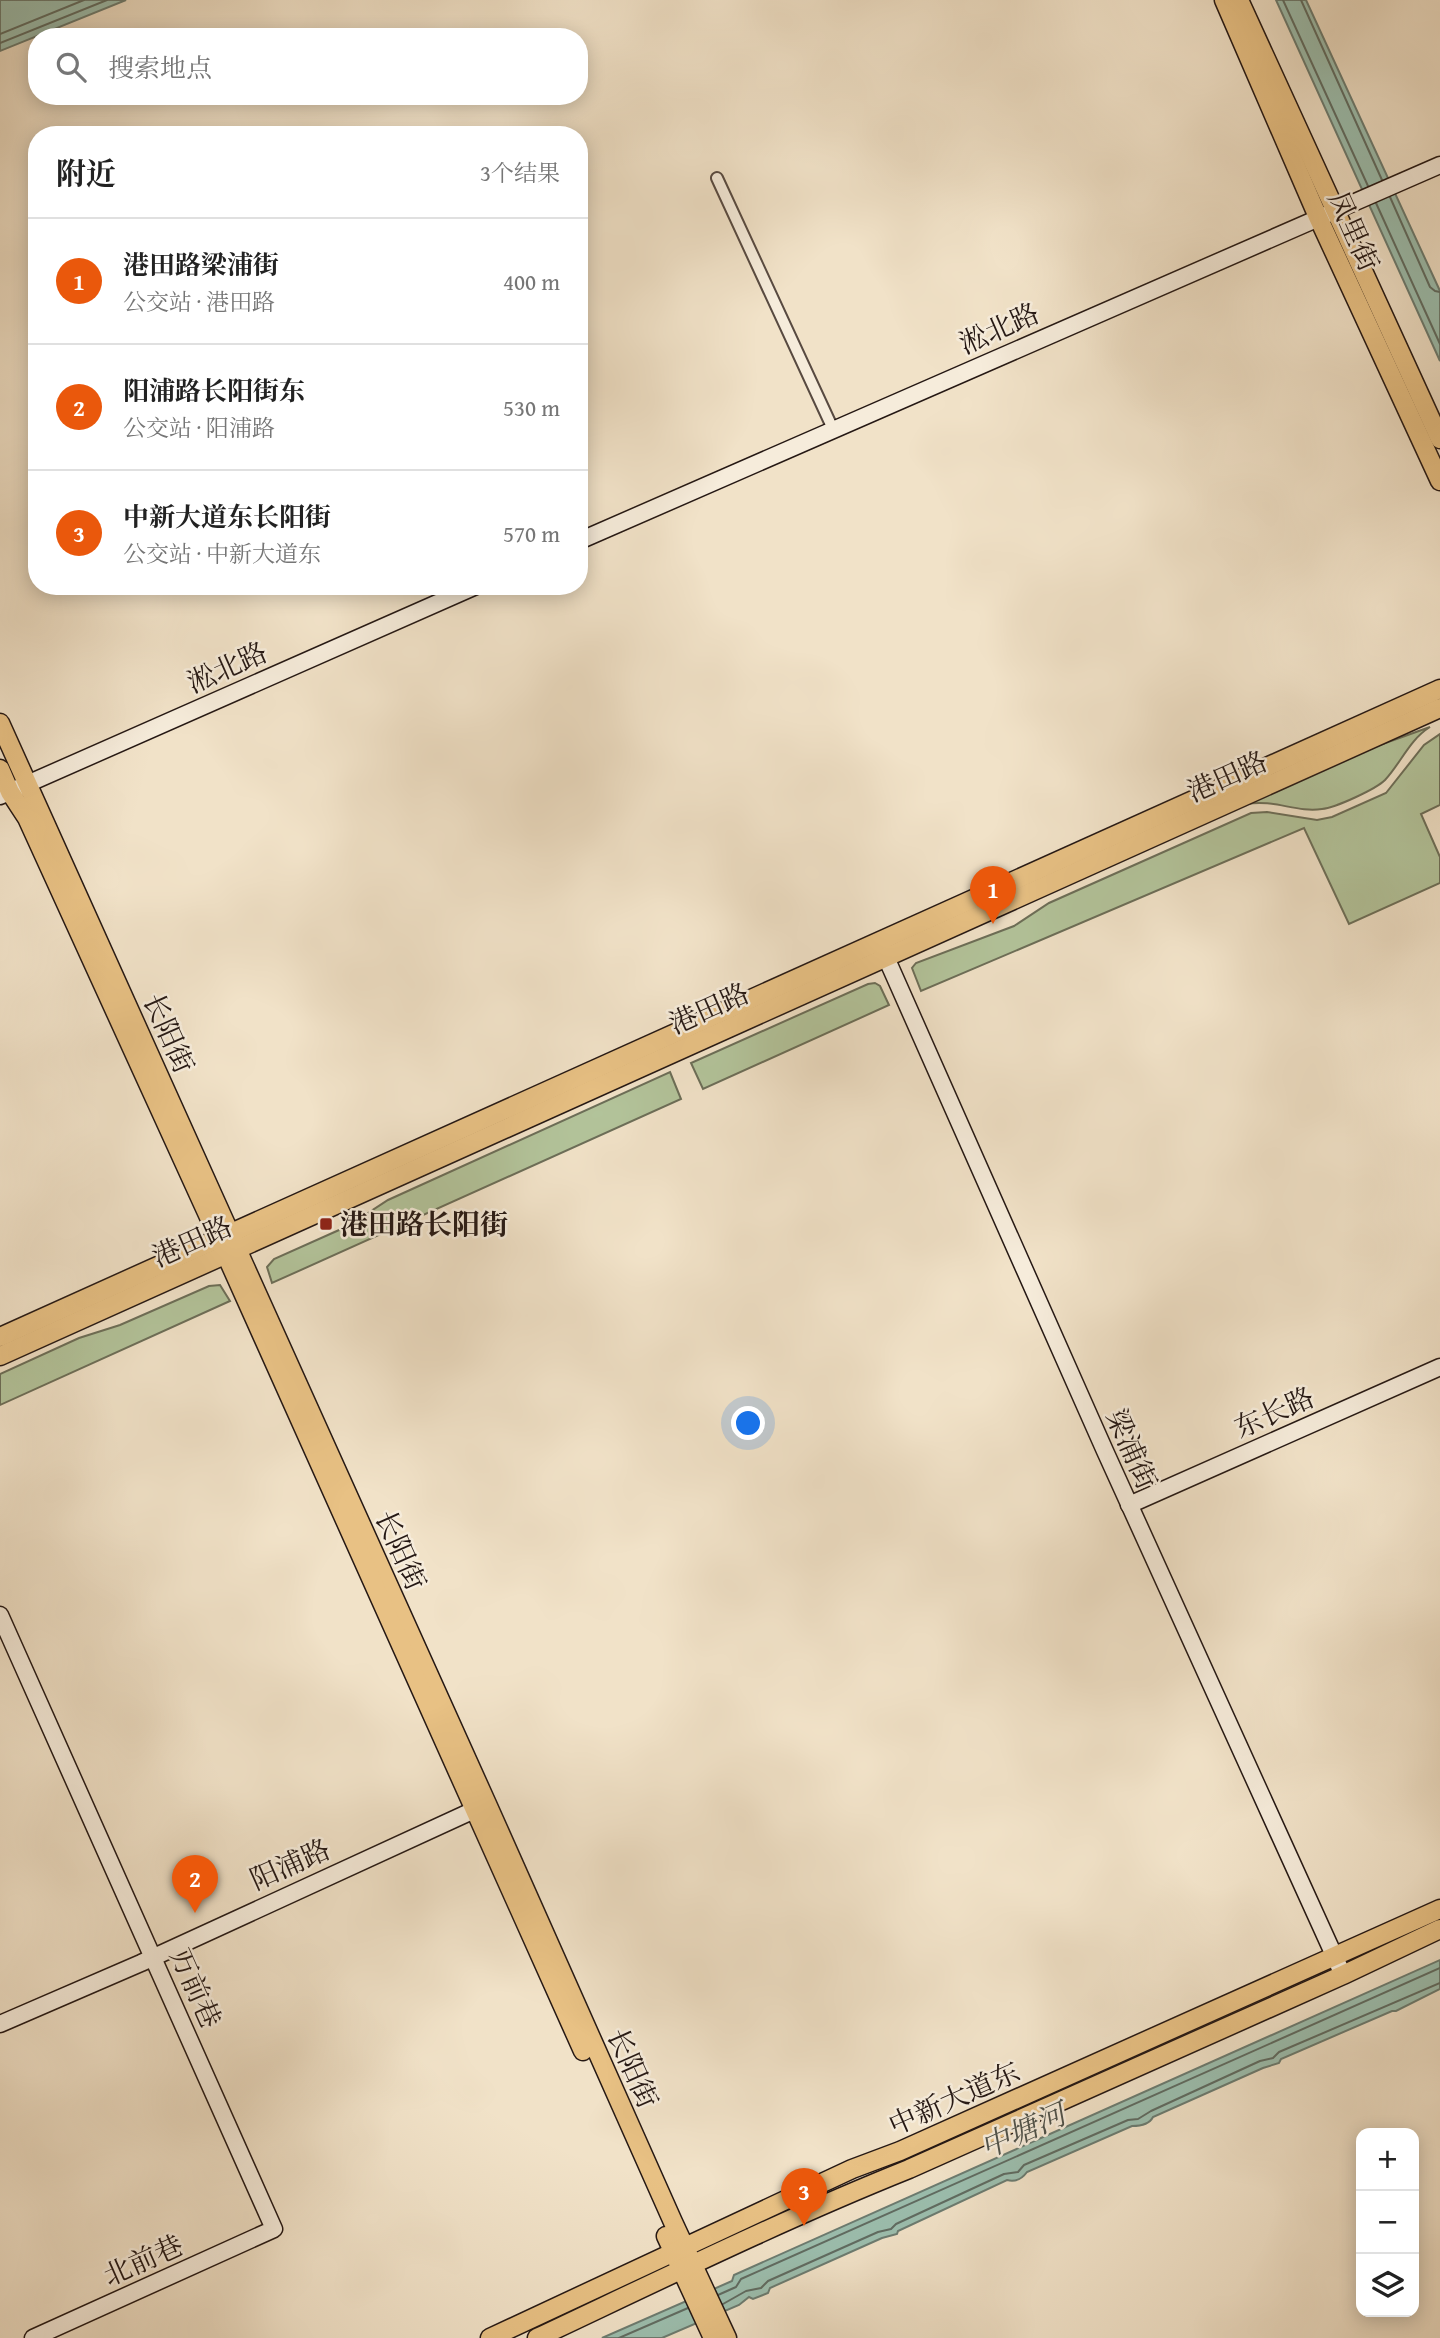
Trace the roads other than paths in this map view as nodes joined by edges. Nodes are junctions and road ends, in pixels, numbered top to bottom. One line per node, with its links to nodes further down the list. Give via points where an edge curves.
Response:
1 (1224, 0): 5 (main road, 凤里街)
2 (1239, 0): 5 (main road, 凤里街)
3 (1440, 165): 5 (street, 淞北路)
4 (717, 177): 6 (street)
5 (1326, 214): 6 (street, 淞北路); 7 (main road, 凤里街); 8 (main road, 凤里街)
6 (833, 429): 9 (street, 淞北路)
7 (1440, 439)
8 (1440, 481)
9 (588, 537)
10 (455, 595): 15 (street, 淞北路)
11 (1440, 689): 17 (main road, 港田路)
12 (1440, 708): 17 (main road, 港田路)
13 (0, 723): 15 (main road, 长阳街)
14 (0, 769): 16 (main road, 长阳街)
15 (27, 783): 16 (street, 淞北路); 18 (main road, 长阳街)
16 (5, 794): 18 (main road, 长阳街, via 27,818)
17 (882, 949): 18 (main road, 港田路); 22 (street, 梁浦街)
18 (228, 1244): 19 (main road, 港田路); 20 (main road, 港田路); 24 (main road, 长阳街)
19 (0, 1337)
20 (0, 1356)
21 (1440, 1367): 22 (street, 东长路)
22 (1129, 1505): 28 (street, 梁浦街)
23 (0, 1615): 27 (street, 万前巷)
24 (481, 1807): 27 (street, 阳浦路); 32 (main road, 长阳街)
25 (1440, 1909): 28 (main road, 中新大道东)
26 (1440, 1929): 29 (main road, 中新大道东)
27 (153, 1957): 30 (street, 阳浦路); 31 (street, 万前巷)
28 (1334, 1957): 29 (street, 梁浦街); 32 (main road, 中新大道东)
29 (1343, 1975): 33 (main road, 中新大道东)
30 (0, 2024)
31 (274, 2229): 35 (street, 北前巷)
32 (678, 2249): 33 (main road, 长阳街); 36 (main road, 中新大道东)
33 (687, 2268): 34 (main road, 长阳街); 37 (main road, 中新大道东)
34 (712, 2326): 38 (main road, 长阳街)
35 (33, 2338)
36 (490, 2338)
37 (537, 2338)
38 (727, 2338)

